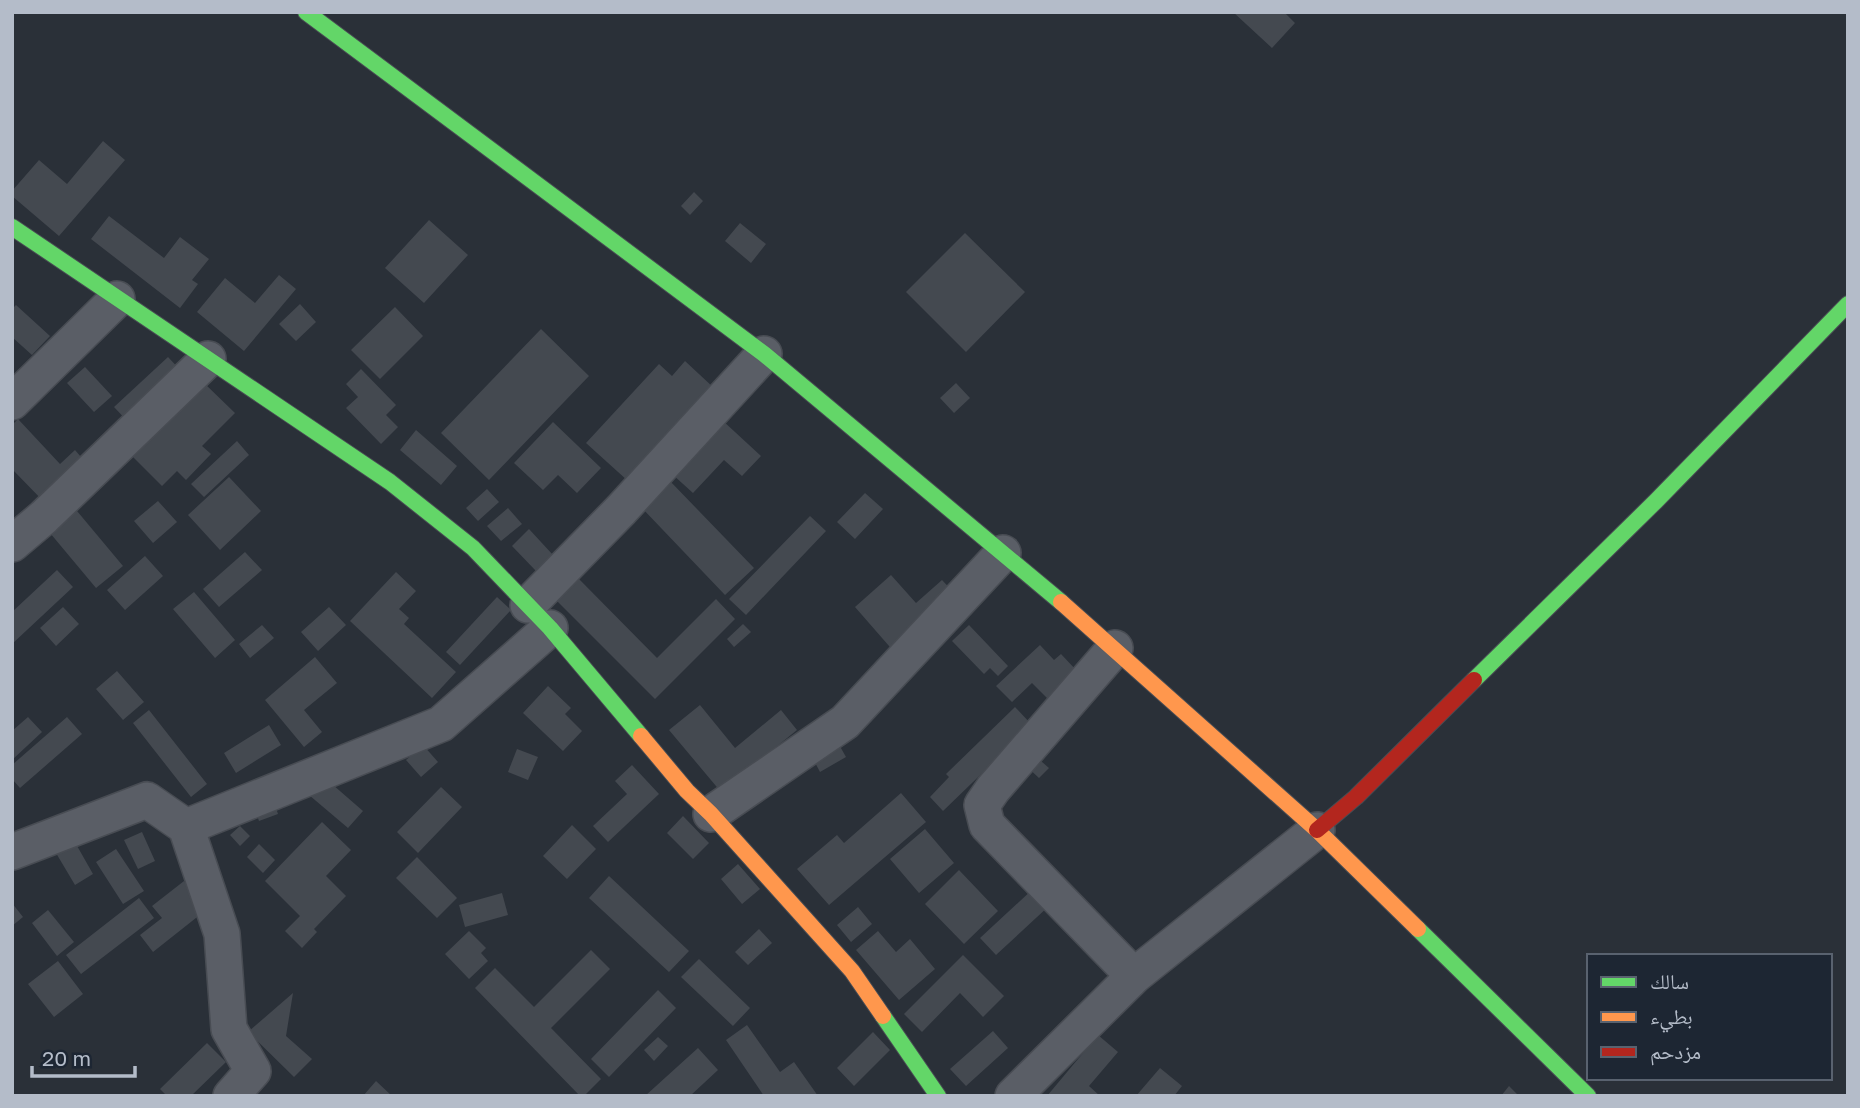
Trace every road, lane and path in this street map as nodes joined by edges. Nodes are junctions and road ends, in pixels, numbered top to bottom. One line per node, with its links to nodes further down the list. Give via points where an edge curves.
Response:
1 (306, 12): 5 (street)
2 (12, 227): 3 (street)
3 (117, 299): 6 (street); 7 (street)
4 (1848, 304): 14 (street, via 1646,511)
5 (764, 354): 9 (street); 10 (street, via 621,510)
6 (208, 359): 8 (street); 10 (street, via 390,482 473,548)
7 (12, 402)
8 (12, 544)
9 (1003, 553): 11 (street); 12 (street, via 845,722)
10 (539, 617): 12 (street); 13 (street, via 441,724)
11 (1115, 649): 14 (street); 16 (street, via 982,805 987,825)
12 (711, 814): 19 (street, via 852,971)
13 (186, 827): 15 (street, via 147,800); 18 (street, via 222,933 229,1029 253,1071)
14 (1317, 830): 16 (street); 20 (street)
15 (12, 852)
16 (1134, 976): 17 (street)
17 (1015, 1095)
18 (231, 1096)
19 (939, 1096)
20 (1588, 1096)

